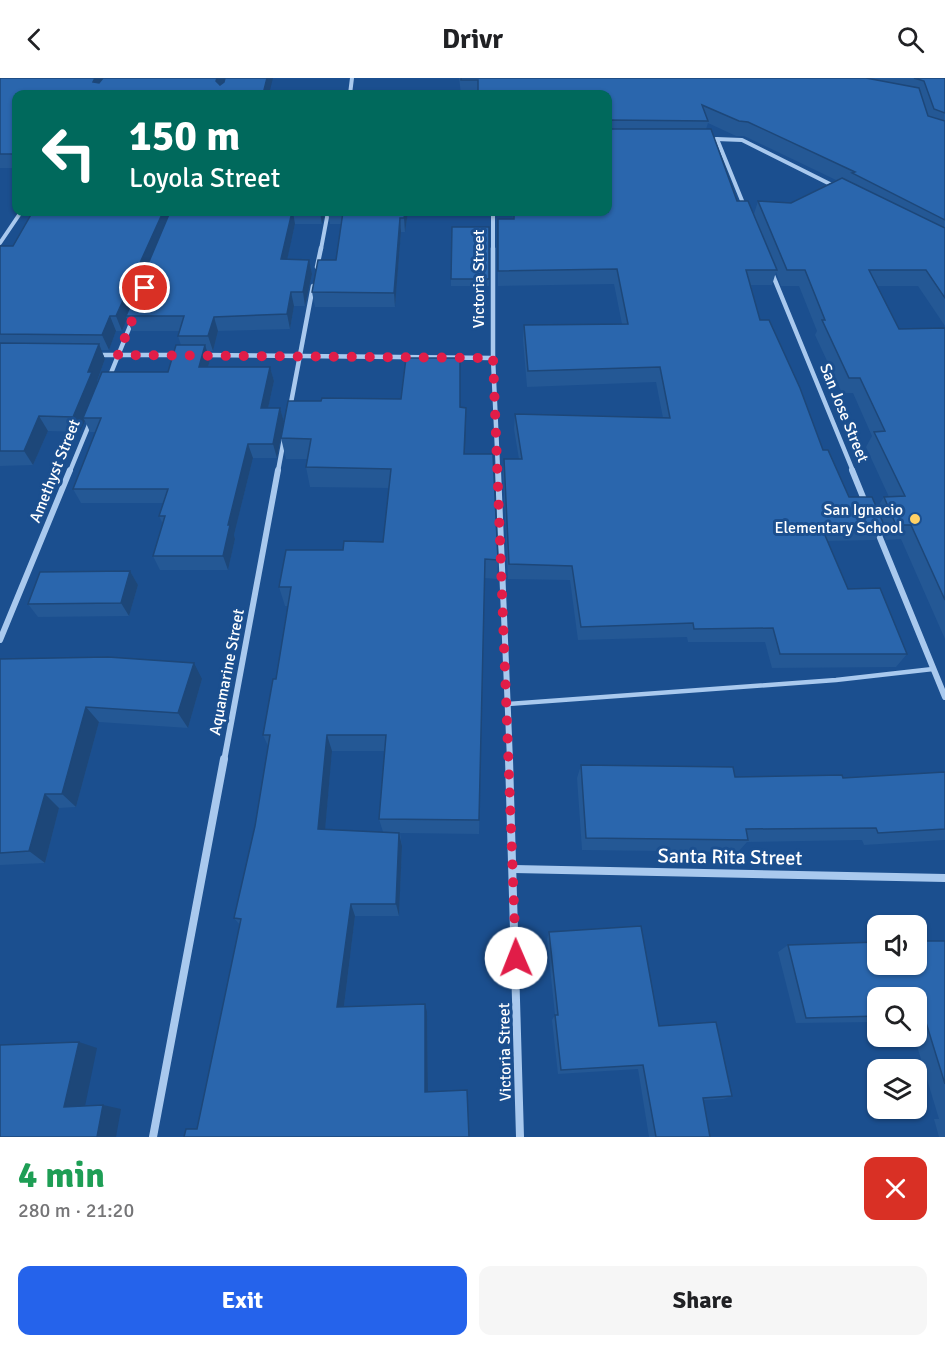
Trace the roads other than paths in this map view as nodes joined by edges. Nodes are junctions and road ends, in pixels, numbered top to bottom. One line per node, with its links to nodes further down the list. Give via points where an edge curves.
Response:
1 (706, 139): 2 (street)
2 (717, 139): 3 (street, via 742,140); 7 (street)
3 (841, 190)
4 (18, 216): 8 (street)
5 (327, 216): 15 (street)
6 (493, 216): 16 (street, Victoria Street)
7 (749, 216)
8 (0, 243)
9 (771, 271): 21 (street, San Jose Street)
10 (136, 311): 12 (street)
11 (94, 355): 12 (street)
12 (118, 355): 13 (street); 17 (street)
13 (186, 355)
14 (198, 355): 15 (street)
15 (300, 355): 16 (street); 19 (street)
16 (493, 358): 26 (street, Victoria Street)
17 (104, 388)
18 (95, 410): 23 (street, Amethyst Street)
19 (289, 413)
20 (287, 425): 29 (street, Aquamarine Street)
21 (870, 514)
22 (875, 525): 24 (street)
23 (0, 640)
24 (933, 669): 25 (street); 26 (lane)
25 (945, 697)
26 (507, 704): 27 (street, Victoria Street)
27 (514, 869): 28 (street, Santa Rita Street); 30 (street, Victoria Street)
28 (945, 878)
29 (153, 1137)
30 (520, 1137)

